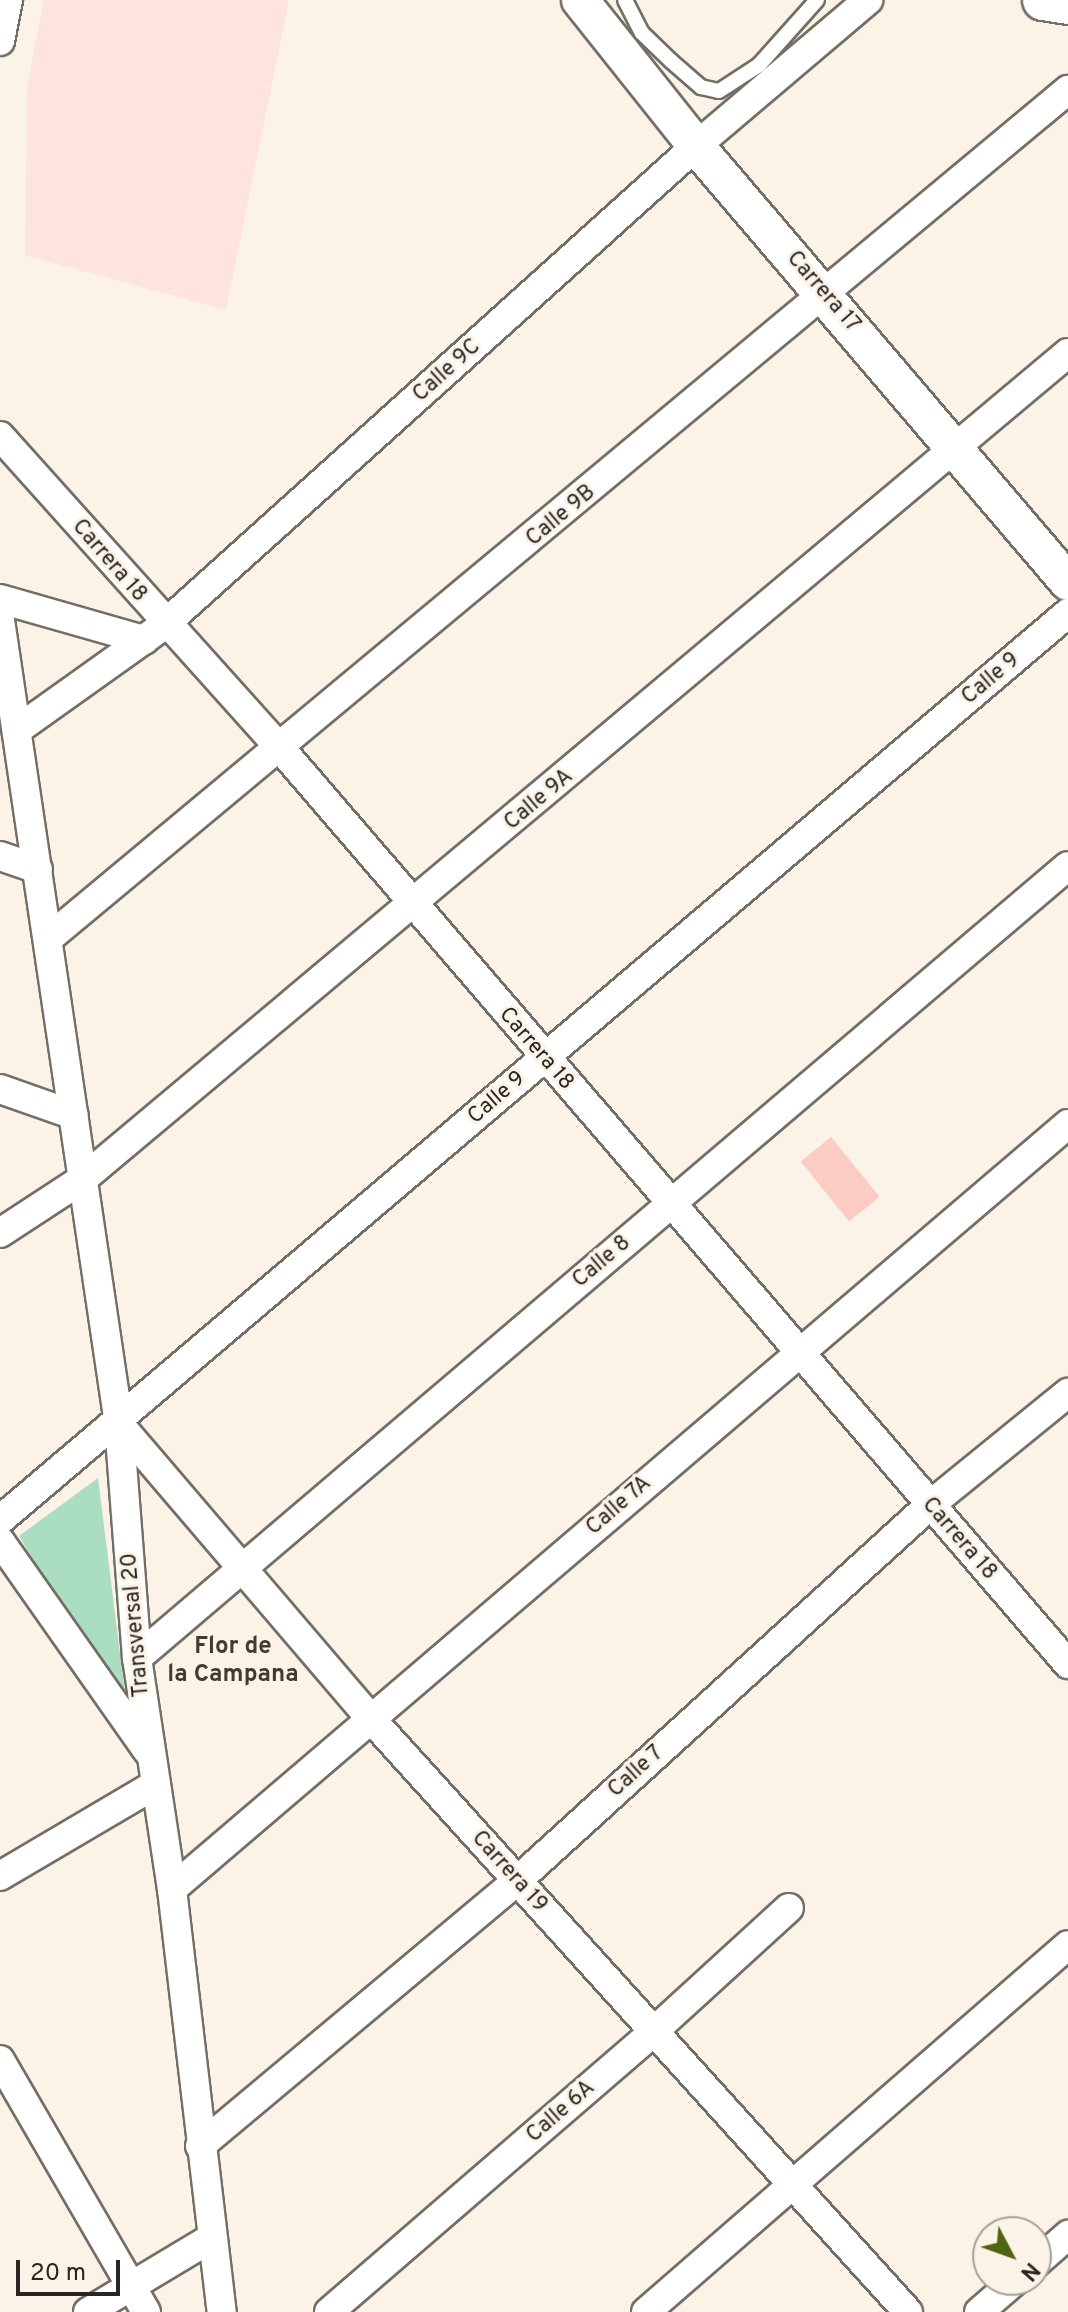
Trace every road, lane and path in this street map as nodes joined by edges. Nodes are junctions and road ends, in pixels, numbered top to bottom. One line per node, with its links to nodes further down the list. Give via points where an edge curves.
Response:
1 (8, 0): 8 (street)
2 (580, 0): 10 (street, Carrera 17)
3 (625, 0): 4 (lane, via 642,33 701,87 719,91 759,65)
4 (817, 0)
5 (868, 0): 10 (street, Calle 9C)
6 (1043, 0): 7 (main road)
7 (1068, 4)
8 (0, 41)
9 (1068, 90): 11 (street, Calle 9B)
10 (696, 146): 11 (street, Carrera 17); 19 (street, Calle 9C)
11 (826, 295): 14 (street, Carrera 17); 21 (street, Calle 9B)
12 (1068, 353): 14 (street, Calle 9A)
13 (0, 436): 19 (street, Carrera 18)
14 (957, 450): 15 (street, Carrera 17); 25 (street, Calle 9A)
15 (1068, 582)
16 (0, 599): 19 (street)
17 (1068, 613): 27 (street, Calle 9)
18 (0, 620): 20 (street, Transversal 20)
19 (154, 632): 20 (street, Calle 9C); 21 (street, Carrera 18)
20 (17, 730): 24 (street, Transversal 20)
21 (281, 749): 25 (street, Carrera 18); 26 (street, Calle 9B)
22 (0, 856): 24 (street)
23 (1068, 866): 32 (street, Calle 8)
24 (38, 869): 26 (street, Transversal 20)
25 (413, 906): 27 (street, Carrera 18); 31 (street, Calle 9A)
26 (49, 938): 29 (street, Transversal 20)
27 (544, 1058): 32 (street, Carrera 18); 36 (street, Calle 9)
28 (0, 1089): 29 (street)
29 (74, 1115): 31 (street, Transversal 20)
30 (1068, 1124): 34 (street, Calle 7A)
31 (84, 1178): 33 (street, Calle 9A); 36 (street, Transversal 20)
32 (669, 1205): 34 (street, Carrera 18); 40 (street, Calle 8)
33 (0, 1233)
34 (796, 1351): 37 (street, Carrera 18); 43 (street, Calle 7A)
35 (1068, 1393): 37 (street, Calle 7)
36 (119, 1424): 38 (street, Calle 9); 40 (street, Carrera 19); 41 (street, Transversal 20)
37 (930, 1505): 42 (street, Carrera 18); 47 (street, Calle 7)
38 (0, 1520)
39 (0, 1541): 44 (street)
40 (241, 1567): 41 (street, Calle 8); 43 (street, Carrera 19)
41 (137, 1658): 44 (street, Transversal 20)
42 (1068, 1664)
43 (373, 1721): 47 (street, Carrera 19); 48 (street, Calle 7A)
44 (149, 1754): 45 (street, Transversal 20)
45 (153, 1786): 46 (street); 48 (street, Transversal 20)
46 (0, 1876)
47 (517, 1881): 51 (street, Carrera 19); 53 (street, Calle 7)
48 (172, 1889): 53 (street, Transversal 20)
49 (789, 1908): 51 (street, Calle 6A)
50 (1068, 1945): 54 (street)
51 (653, 2032): 54 (street, Carrera 19); 63 (street, Calle 6A)
52 (0, 2060): 58 (street)
53 (200, 2146): 56 (street, Transversal 20)
54 (793, 2186): 64 (street); 65 (street, Carrera 19)
55 (1068, 2235): 57 (street)
56 (210, 2239): 58 (street); 62 (street, Transversal 20)
57 (1052, 2249)
58 (131, 2286): 60 (street); 61 (street)
59 (998, 2296): 66 (street)
60 (88, 2312)
61 (146, 2312)
62 (222, 2312)
63 (329, 2312)
64 (646, 2312)
65 (908, 2312)
66 (979, 2312)

